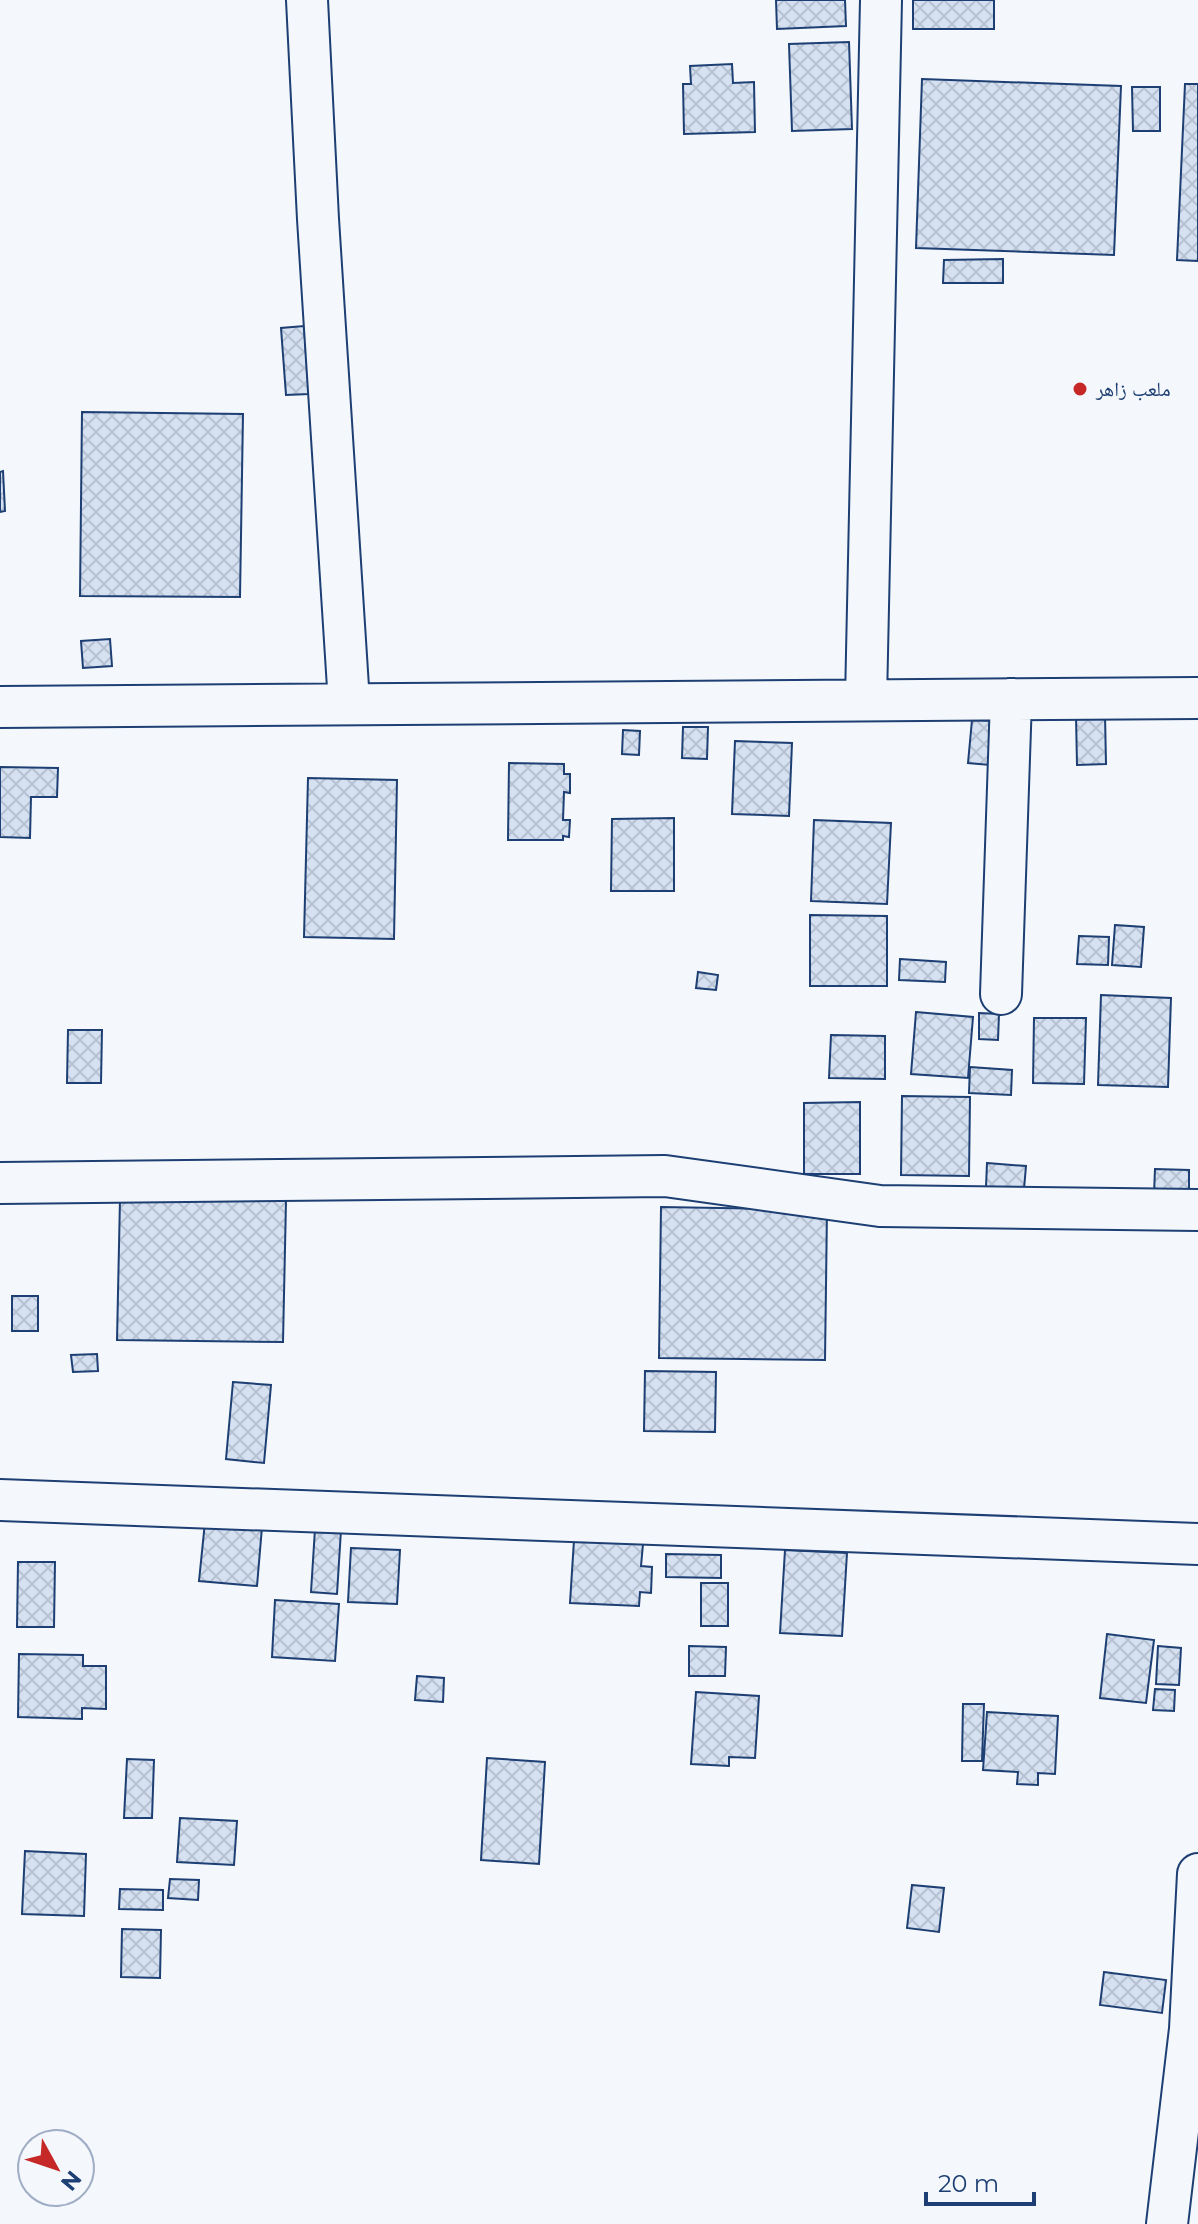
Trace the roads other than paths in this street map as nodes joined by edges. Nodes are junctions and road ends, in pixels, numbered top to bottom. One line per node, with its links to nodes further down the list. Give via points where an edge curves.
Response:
1 (307, 0): 6 (street)
2 (881, 0): 5 (street)
3 (1198, 698): 4 (street)
4 (1011, 699): 5 (street); 8 (street)
5 (866, 700): 6 (street)
6 (349, 703): 7 (street)
7 (0, 707)
8 (1001, 994)
9 (0, 1183): 10 (street, via 665,1176 880,1206)
10 (1198, 1210)
11 (0, 1500): 12 (street)
12 (1198, 1544)
13 (1198, 1874): 14 (street, via 1190,2029)
14 (1167, 2224)

